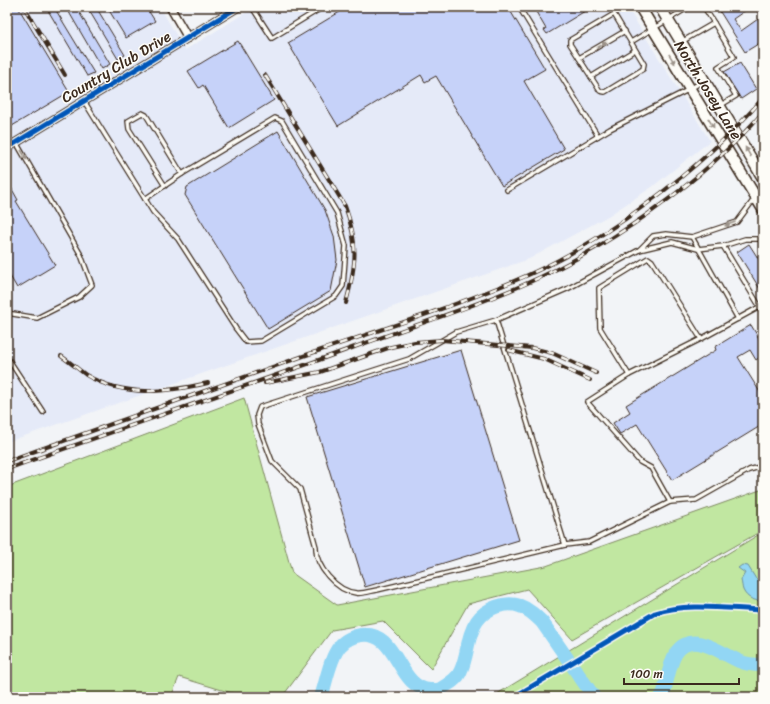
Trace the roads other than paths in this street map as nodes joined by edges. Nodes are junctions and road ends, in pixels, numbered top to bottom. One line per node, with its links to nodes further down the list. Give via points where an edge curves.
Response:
1 (170, 7): 15 (street)
2 (238, 7): 10 (street, Country Club Drive)
3 (252, 7): 4 (lane, via 272,38)
4 (322, 7)
5 (519, 7): 25 (lane)
6 (640, 7): 13 (main road, North Josey Lane)
7 (660, 7): 11 (main road, North Josey Lane)
8 (689, 7): 11 (lane)
9 (704, 7): 12 (lane)
10 (228, 10): 15 (street, Country Club Drive)
11 (668, 20): 13 (lane); 17 (main road, North Josey Lane)
12 (714, 23): 17 (lane); 24 (lane, via 734,57 718,66 736,96)
13 (653, 29): 16 (lane); 22 (main road, North Josey Lane, one-way to 22)
14 (625, 32): 16 (lane); 19 (lane, one-way to 14); 19 (lane, via 614,14 608,16 570,40)
15 (188, 38): 23 (street, Country Club Drive)
16 (631, 42): 18 (lane)
17 (681, 42): 21 (main road, North Josey Lane)
18 (636, 50): 20 (lane); 20 (lane, via 644,64 643,69 605,92 600,91)
19 (579, 58): 20 (lane)
20 (591, 77)
21 (704, 81): 22 (lane); 24 (main road, North Josey Lane)
22 (690, 89): 25 (lane); 32 (main road, North Josey Lane, one-way to 32)
23 (84, 101): 26 (street, Country Club Drive); 33 (lane)
24 (720, 106): 29 (main road, North Josey Lane, one-way to 24)
25 (598, 136): 31 (lane)
26 (16, 142): 27 (street, Country Club Drive); 41 (lane, one-way to 41, via 81,255 92,286 80,297 37,318)
27 (7, 148)
28 (182, 174): 30 (lane); 30 (lane, via 146,115 142,112 128,121 129,129); 33 (lane, via 275,118 282,121 337,213 346,246 342,286 336,296 261,341 246,342 178,239 153,212)
29 (763, 178)
30 (165, 186): 33 (lane)
31 (507, 190)
32 (756, 197): 34 (main road, North Josey Lane); 35 (lane, one-way to 35, via 737,222)
33 (145, 199)
34 (763, 209)
35 (692, 237): 38 (lane, via 666,234 652,236); 39 (lane)
36 (763, 239): 37 (lane, via 745,239)
37 (722, 246): 39 (lane); 40 (lane)
38 (639, 250): 39 (lane, via 672,242); 43 (lane, via 567,289)
39 (698, 250): 42 (lane)
40 (761, 306): 42 (lane)
41 (7, 313)
42 (738, 319): 44 (lane)
43 (496, 320): 50 (lane); 50 (lane, via 456,332 409,359 260,407 257,415 258,424 272,461 300,489 316,547 316,556 332,581 343,589 356,593 377,590)
44 (701, 338): 46 (lane); 46 (lane, via 648,258 599,288 600,328)
45 (7, 357): 47 (lane)
46 (629, 375): 49 (lane, via 587,402 640,462 651,468)
47 (42, 412)
48 (763, 466): 49 (lane, via 749,470 696,500)
49 (670, 502): 50 (lane, via 589,542)
50 (565, 545)

